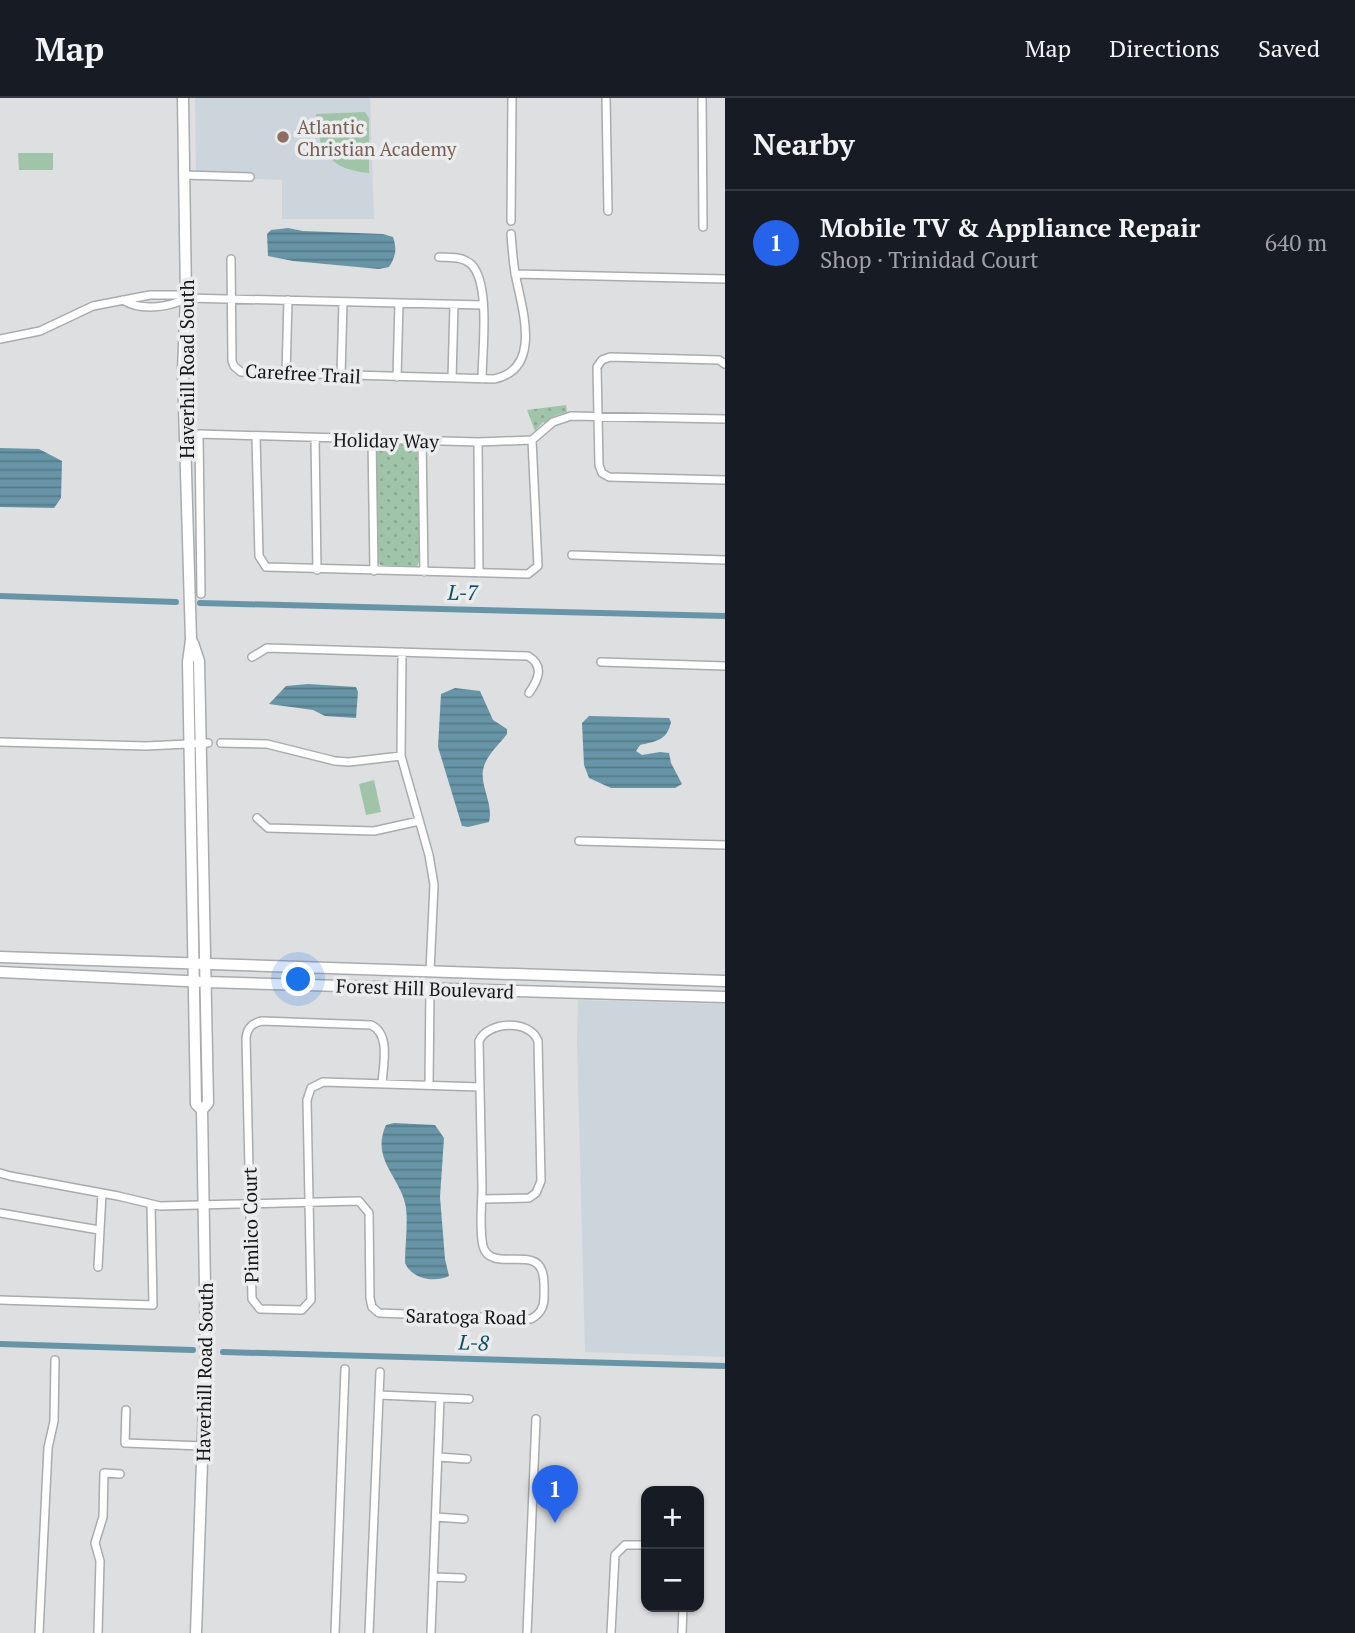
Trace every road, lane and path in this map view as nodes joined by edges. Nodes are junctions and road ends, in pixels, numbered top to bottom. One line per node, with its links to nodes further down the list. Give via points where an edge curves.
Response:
1 (183, 98): 5 (street, Haverhill Road South)
2 (513, 98): 8 (street)
3 (606, 98): 7 (street)
4 (702, 98): 9 (street)
5 (184, 174): 6 (street); 15 (street, Haverhill Road South)
6 (250, 177)
7 (608, 211)
8 (511, 221)
9 (704, 227)
10 (511, 234): 13 (street, Carefree Trail)
11 (439, 257): 21 (street, via 471,264)
12 (231, 259): 16 (street, Carefree Trail)
13 (515, 274): 14 (street); 28 (street, Carefree Trail, via 525,318 522,358 507,375)
14 (725, 279)
15 (186, 298): 16 (street); 22 (street, via 150,295 93,306 40,331); 51 (street, Haverhill Road South, via 183,371 191,640 199,662)
16 (231, 298): 17 (street); 24 (street, Carefree Trail, via 232,361 237,370)
17 (288, 300): 18 (street); 24 (street)
18 (343, 302): 19 (street); 25 (street)
19 (399, 303): 20 (street); 26 (street)
20 (454, 305): 21 (street); 27 (street)
21 (483, 305): 28 (street)
22 (0, 339)
23 (725, 364): 29 (street, via 719,360 606,358 597,367)
24 (286, 374): 25 (street, Carefree Trail)
25 (341, 375): 26 (street, Carefree Trail)
26 (397, 377): 27 (street, Carefree Trail)
27 (452, 378): 28 (street, Carefree Trail)
28 (482, 379)
29 (597, 416): 30 (street); 34 (street, via 562,418); 37 (street, via 599,465 606,475)
30 (725, 419)
31 (257, 436): 32 (street, Holiday Way); 40 (street, via 262,564 270,569); 44 (street, Holiday Way, via 199,435)
32 (314, 438): 33 (street, Holiday Way); 40 (street)
33 (372, 439): 35 (street, Holiday Way); 41 (street)
34 (533, 440): 36 (street, Holiday Way); 43 (street, via 536,569 528,574)
35 (422, 441): 36 (street, Holiday Way); 42 (street)
36 (478, 442): 43 (street)
37 (725, 480)
38 (572, 555): 39 (street)
39 (725, 560)
40 (317, 570): 41 (street)
41 (374, 571): 42 (street)
42 (424, 572): 43 (street)
43 (479, 573)
44 (201, 594)
45 (402, 652): 46 (street, via 267,648); 49 (street, via 528,656 539,669); 53 (street)
46 (253, 657)
47 (601, 662): 48 (street)
48 (725, 666)
49 (529, 693)
50 (0, 742): 51 (street, via 93,746)
51 (200, 743): 59 (street, Haverhill Road South); 60 (street, Haverhill Road South)
52 (221, 743): 53 (street, via 267,744 335,761)
53 (401, 757): 55 (street)
54 (257, 818): 55 (street, via 268,828 374,831)
55 (419, 821): 61 (street, via 434,885)
56 (579, 841): 57 (street)
57 (725, 845)
58 (0, 957): 59 (street, Forest Hill Boulevard)
59 (194, 964): 60 (street, Forest Hill Boulevard); 66 (street, Haverhill Road South)
60 (206, 964): 61 (street, Forest Hill Boulevard); 68 (street, Haverhill Road South)
61 (430, 971): 63 (street, Forest Hill Boulevard); 69 (street, via 420,979)
62 (0, 972): 66 (street, Forest Hill Boulevard)
63 (465, 972): 64 (street, Forest Hill Boulevard); 70 (street)
64 (642, 978): 65 (street, Forest Hill Boulevard); 71 (street)
65 (663, 979): 67 (street, Forest Hill Boulevard); 72 (street)
66 (194, 981): 68 (street, Forest Hill Boulevard); 77 (street, Haverhill Road South, via 195,1104)
67 (725, 981)
68 (206, 982): 69 (street, Forest Hill Boulevard); 77 (street, Haverhill Road South, via 208,1102)
69 (394, 986): 70 (street, Forest Hill Boulevard)
70 (429, 987): 71 (street, Forest Hill Boulevard); 75 (street)
71 (620, 994): 72 (street, Forest Hill Boulevard)
72 (643, 994): 73 (street, Forest Hill Boulevard)
73 (725, 997)
74 (382, 1084): 75 (street, Pimlico Court); 81 (street, Pimlico Court, via 323,1082 309,1091); 83 (street, Pimlico Court, via 384,1041 375,1026 262,1021 251,1026 246,1038)
75 (429, 1085): 76 (street, Pimlico Court)
76 (480, 1087): 80 (street); 80 (street, via 479,1041 483,1033 495,1027 524,1027 536,1034 541,1181 529,1198)
77 (202, 1110): 84 (street, Haverhill Road South)
78 (0, 1173): 79 (street, Saratoga Road)
79 (102, 1193): 82 (street, Saratoga Road); 86 (street)
80 (482, 1199): 81 (street, Saratoga Road, via 487,1253 499,1259 531,1260 541,1268 544,1303 535,1317 379,1313 371,1303 369,1213 365,1206 351,1200)
81 (309, 1202): 83 (street, Saratoga Road); 83 (street, Pimlico Court, via 311,1300 302,1310 264,1311 254,1303)
82 (151, 1204): 84 (street, Saratoga Road); 88 (street, via 153,1305)
83 (249, 1204): 84 (street, Saratoga Road)
84 (204, 1205): 97 (street, Haverhill Road South)
85 (0, 1213): 86 (street)
86 (99, 1230): 87 (street)
87 (97, 1267)
88 (0, 1300)
89 (55, 1360): 107 (street)
90 (345, 1369): 110 (street)
91 (380, 1372): 92 (street)
92 (379, 1395): 93 (street); 111 (street)
93 (440, 1398): 94 (street); 98 (street)
94 (469, 1399)
95 (126, 1410): 97 (street, via 125,1443)
96 (537, 1419): 113 (street)
97 (203, 1446): 109 (street, Haverhill Road South)
98 (438, 1457): 99 (street); 101 (street)
99 (467, 1459)
100 (120, 1474): 108 (street, via 104,1473 103,1517 95,1543 100,1561)
101 (436, 1517): 102 (street); 104 (street)
102 (464, 1518)
103 (641, 1545): 114 (street, via 621,1547 614,1559)
104 (434, 1577): 105 (street); 112 (street)
105 (462, 1578)
106 (683, 1612): 115 (street)
107 (39, 1633)
108 (98, 1633)
109 (195, 1633)
110 (335, 1633)
111 (369, 1633)
112 (431, 1633)
113 (527, 1633)
114 (611, 1633)
115 (682, 1633)

